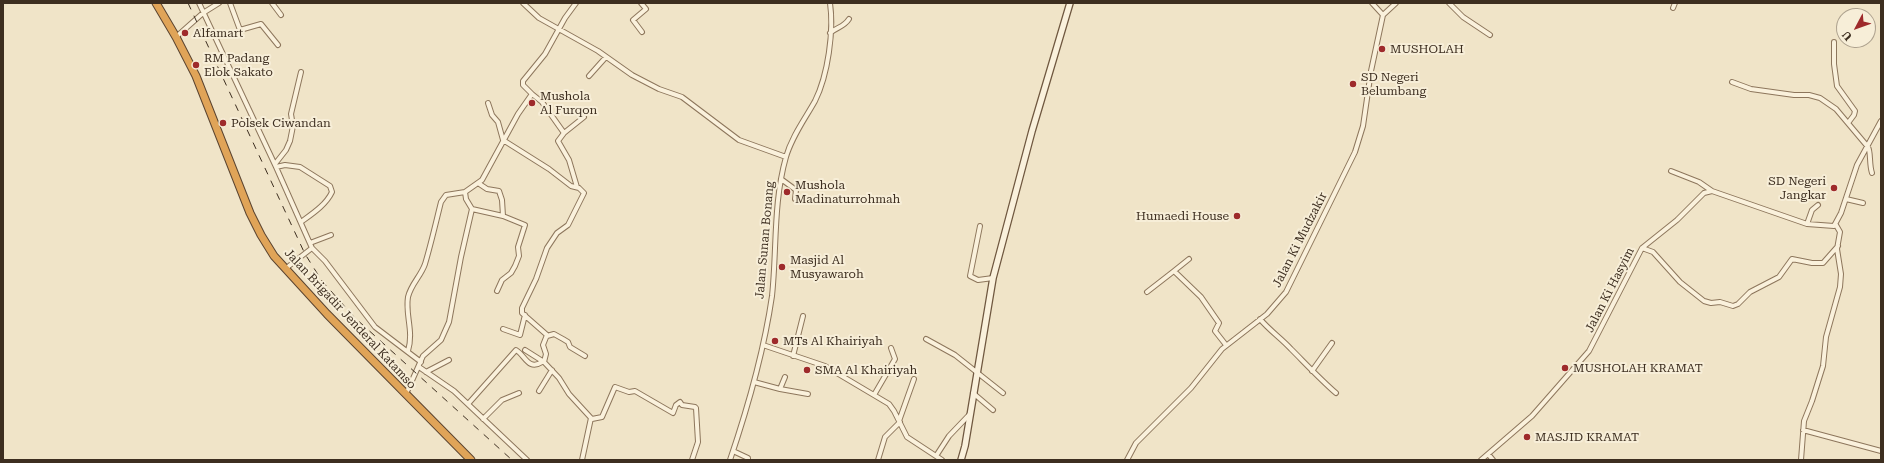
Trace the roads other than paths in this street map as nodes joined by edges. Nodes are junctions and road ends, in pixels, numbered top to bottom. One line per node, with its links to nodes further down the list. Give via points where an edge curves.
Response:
1 (156, 3): 22 (highway, Jalan Brigadir Jenderal Katamso)
2 (199, 3): 14 (street)
3 (219, 3): 14 (street)
4 (230, 3): 24 (street, via 240,30 261,24)
5 (272, 3): 15 (street)
6 (523, 3): 18 (street, via 539,18)
7 (576, 3): 18 (street)
8 (641, 3): 19 (street, via 646,9 633,20)
9 (830, 3): 20 (street, Jalan Sunan Bonang)
10 (1070, 3): 64 (street, via 1032,131)
11 (1372, 3): 16 (street)
12 (1396, 3): 16 (street)
13 (1449, 3): 21 (street, via 1463,17)
14 (203, 13): 22 (street); 38 (street, via 257,121)
15 (281, 15)
16 (1383, 15): 69 (street, Jalan Ki Mudzakir, via 1363,126 1355,152 1290,284 1274,307)
17 (849, 19): 20 (street)
18 (558, 30): 25 (street); 29 (street, via 545,54 522,82)
19 (642, 32)
20 (830, 33): 37 (street, Jalan Sunan Bonang, via 823,80)
21 (1490, 35)
22 (176, 36): 62 (highway, Jalan Brigadir Jenderal Katamso, via 196,76 250,212 261,235)
23 (1834, 42): 33 (street, via 1837,86 1855,112)
24 (278, 45)
25 (606, 57): 27 (street); 37 (street, via 647,82 682,97 739,140)
26 (301, 72): 38 (street, via 291,114 293,126 290,141)
27 (589, 76)
28 (1732, 82): 33 (street, via 1751,89 1816,96 1833,106)
29 (532, 94): 34 (street, via 542,102); 35 (street)
30 (488, 103): 35 (street)
31 (584, 117): 34 (street)
32 (1881, 121): 36 (street)
33 (1848, 123): 36 (street)
34 (564, 133): 43 (street, via 558,141 569,160)
35 (504, 140): 42 (street); 43 (street, via 571,186)
36 (1868, 147): 40 (street); 47 (street, via 1857,165)
37 (786, 157): 41 (street, Jalan Sunan Bonang)
38 (276, 166): 52 (street); 52 (street, via 300,167 330,186 332,192 322,206)
39 (1671, 171): 44 (street, via 1699,182)
40 (1872, 173)
41 (781, 179): 46 (street, via 796,190); 74 (street, Jalan Sunan Bonang, via 777,198 771,296)
42 (478, 183): 45 (street); 51 (street, via 487,189 498,191)
43 (577, 187): 67 (street, via 584,193 583,198 568,225 557,233 547,248 522,308)
44 (1712, 191): 53 (street); 60 (street, Jalan Ki Hasyim, via 1704,193 1677,220)
45 (465, 192): 50 (street); 78 (street, via 446,195 441,202 424,265 409,294)
46 (795, 199)
47 (1846, 199): 48 (street); 54 (street)
48 (1863, 203)
49 (1818, 205): 53 (street, via 1812,210)
50 (472, 209): 51 (street); 83 (street, via 449,322 441,340 424,354)
51 (504, 216): 65 (street, via 525,226 515,266 502,280)
52 (301, 222): 57 (street)
53 (1807, 224): 54 (street, via 1831,227)
54 (1836, 225): 58 (street, via 1840,232)
55 (980, 226): 64 (street, via 970,276 978,280)
56 (331, 235): 57 (street)
57 (310, 243): 59 (street)
58 (1838, 246): 60 (street, via 1823,263 1792,259 1779,276 1750,292 1733,306 1704,301 1680,282 1653,252); 106 (street, via 1840,287 1826,337 1823,366)
59 (312, 248): 62 (street); 78 (street, via 325,261 371,322)
60 (1642, 248): 109 (street, Jalan Ki Hasyim, via 1589,351 1532,416)
61 (1189, 259): 63 (street)
62 (285, 269): 97 (highway, Jalan Brigadir Jenderal Katamso)
63 (1174, 271): 66 (street); 75 (street, via 1205,302 1219,323 1215,332)
64 (993, 278): 87 (street)
65 (497, 291)
66 (1147, 292)
67 (525, 315): 70 (street, via 520,335); 71 (street)
68 (804, 316): 80 (street)
69 (1260, 319): 75 (street, Jalan Ki Mudzakir); 85 (street)
70 (503, 329)
71 (547, 336): 79 (street, via 554,334); 82 (street, via 543,344 546,354)
72 (926, 339): 87 (street, via 955,355)
73 (1332, 343): 85 (street)
74 (763, 345): 80 (street); 90 (street, Jalan Sunan Bonang)
75 (1226, 345): 120 (street, Jalan Ki Mudzakir, via 1211,360 1191,388 1136,443)
76 (890, 348): 99 (street, via 895,359)
77 (525, 350): 82 (street)
78 (408, 351): 83 (street)
79 (585, 356)
80 (793, 356): 99 (street, via 825,366)
81 (449, 360): 86 (street)
82 (543, 362): 84 (street); 100 (street, via 532,365 516,350)
83 (420, 364): 86 (street); 97 (street)
84 (552, 370): 92 (street); 104 (street)
85 (1312, 371): 96 (street)
86 (426, 372): 100 (street)
87 (977, 373): 94 (street); 95 (street)
88 (786, 377): 91 (street)
89 (914, 379): 105 (street)
90 (754, 382): 91 (street); 107 (street, Jalan Sunan Bonang)
91 (780, 389): 98 (street)
92 (539, 391)
93 (519, 393): 103 (street, via 502,400)
94 (973, 393): 101 (street); 102 (street)
95 (1003, 393)
96 (1336, 393)
97 (406, 394): 111 (highway, Jalan Brigadir Jenderal Katamso)
98 (808, 394)
99 (874, 395): 105 (street, via 892,407)
100 (468, 404): 103 (street)
101 (993, 410)
102 (970, 414): 110 (street, via 949,436); 119 (street)
103 (483, 420): 112 (street)
104 (592, 420): 113 (street); 114 (street, via 602,417 615,387 629,392 635,391 673,413 680,402 682,405 695,407 698,442)
105 (899, 422): 110 (street, via 911,441); 117 (street, via 885,437)
106 (1803, 430): 108 (street); 123 (street)
107 (733, 451): 115 (street, Jalan Sunan Bonang); 116 (street)
108 (1881, 452)
109 (1488, 454): 121 (street, Jalan Ki Hasyim); 122 (street)
110 (936, 456): 118 (street)
111 (471, 460)
112 (527, 460)
113 (582, 460)
114 (692, 460)
115 (730, 460)
116 (748, 460)
117 (878, 460)
118 (942, 460)
119 (961, 460)
120 (1127, 460)
121 (1481, 460)
122 (1493, 460)
123 (1801, 460)

